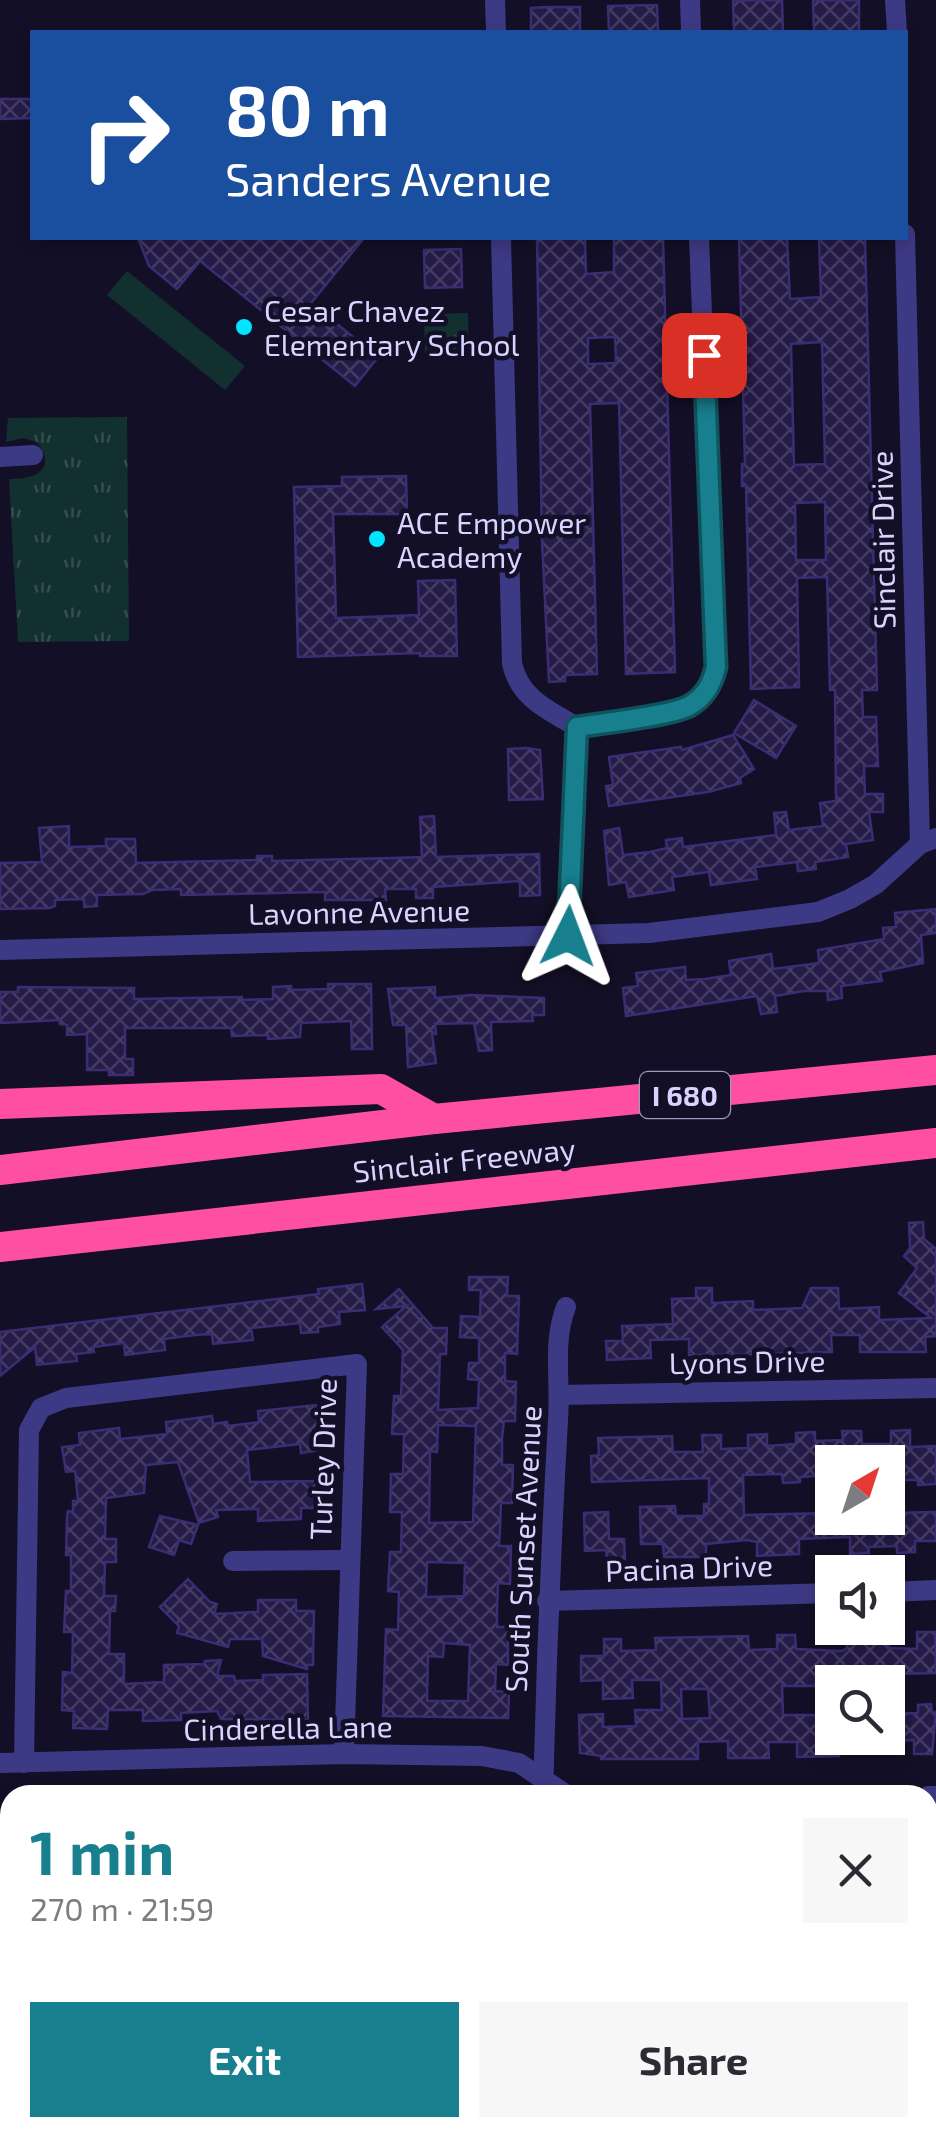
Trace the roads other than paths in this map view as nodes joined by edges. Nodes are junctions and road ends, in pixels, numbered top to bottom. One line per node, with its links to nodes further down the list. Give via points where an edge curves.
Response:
1 (495, 0): 4 (street)
2 (690, 0): 5 (street)
3 (896, 0): 6 (street)
4 (496, 30)
5 (691, 30)
6 (897, 30)
7 (501, 240): 12 (street, via 512,663 525,693)
8 (699, 240): 12 (street, via 716,667 702,696 686,708)
9 (905, 240): 13 (street, Sinclair Drive)
10 (32, 455): 11 (street)
11 (0, 457)
12 (577, 727): 14 (street)
13 (928, 841): 14 (street, Lavonne Avenue, via 876,884 818,912)
14 (568, 936): 15 (street, Lavonne Avenue)
15 (0, 950)
16 (936, 1070): 18 (highway, Sinclair Freeway / I 680)
17 (0, 1104): 18 (highway, via 381,1089)
18 (434, 1119): 20 (highway, Sinclair Freeway / I 680)
19 (936, 1142): 21 (highway, Sinclair Freeway)
20 (0, 1170)
21 (0, 1246)
22 (566, 1307): 24 (street, South Sunset Avenue, via 557,1330)
23 (936, 1388): 24 (street, Lyons Drive)
24 (560, 1394): 30 (street, South Sunset Avenue)
25 (348, 1560): 26 (street); 31 (street, Turley Drive); 32 (street, Turley Drive, via 357,1364 66,1398 41,1408 30,1430)
26 (234, 1561)
27 (936, 1590): 28 (street)
28 (905, 1591)
29 (815, 1594): 30 (street, Pacina Drive)
30 (547, 1602): 35 (street, South Sunset Avenue)
31 (344, 1754): 32 (street, Cinderella Lane); 34 (street, Cinderella Lane, via 498,1757 519,1763)
32 (24, 1762): 33 (street, Cinderella Lane)
33 (0, 1763)
34 (543, 1785)
35 (544, 1785)

